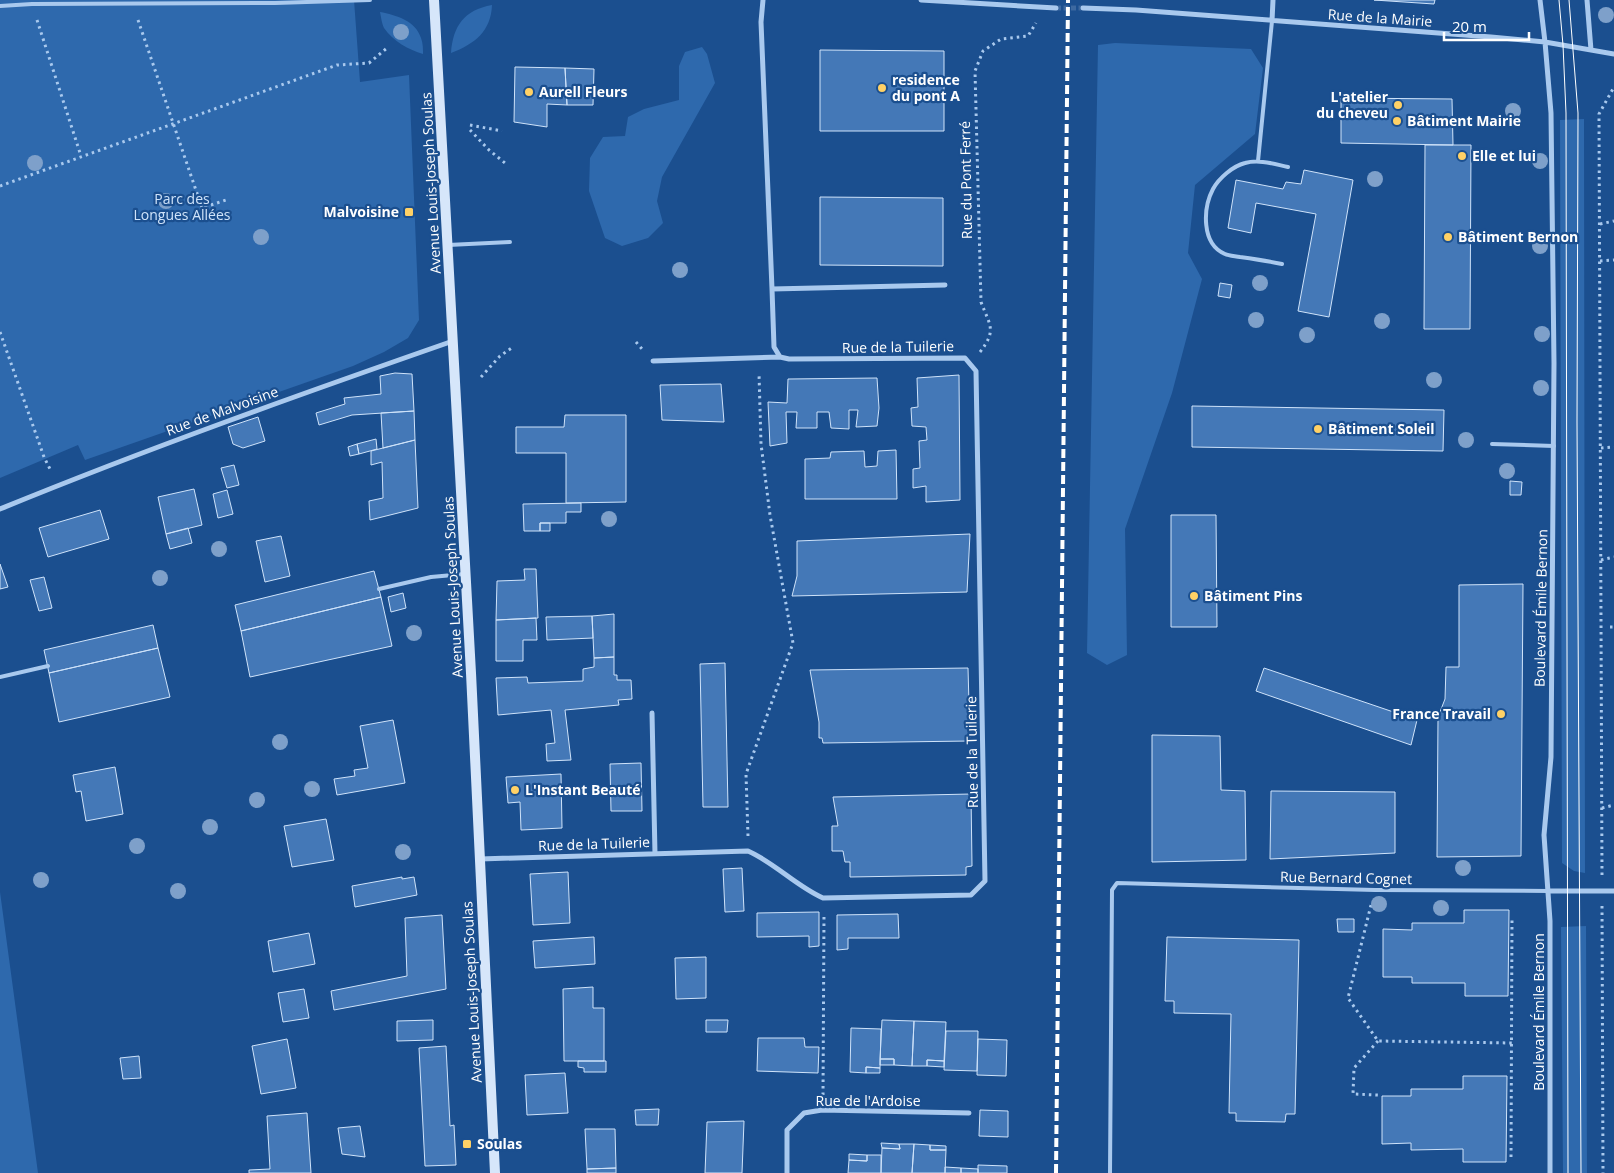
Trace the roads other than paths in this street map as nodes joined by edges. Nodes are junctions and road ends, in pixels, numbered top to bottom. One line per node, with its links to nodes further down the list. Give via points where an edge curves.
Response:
1 (370, 0): 8 (lane, via 275,3)
2 (434, 0): 19 (main road, Avenue Louis-Joseph Soulas)
3 (763, 0): 22 (street)
4 (921, 0): 10 (street)
5 (1273, 0): 12 (street)
6 (1540, 0): 13 (street, Boulevard Émile Bernon)
7 (1587, 0): 14 (street)
8 (131, 1): 9 (lane)
9 (0, 6)
10 (1056, 8)
11 (1083, 8): 12 (street, Rue de la Mairie)
12 (1272, 21): 13 (street, Rue de la Mairie); 16 (lane)
13 (1545, 42): 14 (street, Rue de la Mairie); 27 (street, Boulevard Émile Bernon, via 1551,113)
14 (1591, 50): 15 (street, Rue de la Mairie)
15 (1614, 54)
16 (1258, 162): 17 (lane); 20 (lane, via 1236,166 1214,187 1208,200 1208,235 1214,247 1225,254)
17 (1288, 167)
18 (510, 242): 19 (lane)
19 (448, 245): 23 (main road, Avenue Louis-Joseph Soulas)
20 (1282, 264)
21 (945, 285): 22 (street)
22 (772, 288): 24 (street, via 774,347)
23 (453, 341): 28 (street, Rue de Malvoisine, via 256,410); 29 (main road, Avenue Louis-Joseph Soulas)
24 (780, 357): 25 (street, Rue de la Tuilerie); 34 (street, Rue de la Tuilerie, via 965,358 976,371 985,881 971,895 823,898 808,892 748,851)
25 (653, 361)
26 (1492, 444): 27 (lane)
27 (1554, 446): 36 (street, Boulevard Émile Bernon, via 1551,757 1544,834)
28 (0, 509)
29 (466, 574): 30 (lane, via 431,577); 35 (main road, Avenue Louis-Joseph Soulas)
30 (379, 590)
31 (48, 666): 32 (lane)
32 (0, 677)
33 (652, 713): 34 (street)
34 (655, 854): 35 (street, Rue de la Tuilerie)
35 (480, 859): 39 (main road, Avenue Louis-Joseph Soulas)
36 (1549, 891): 37 (street); 41 (lane, Rue Bernard Cognet, via 1117,883 1112,890); 42 (street, Boulevard Émile Bernon)
37 (1614, 891)
38 (969, 1113): 40 (street, Rue de l'Ardoise, via 822,1110 804,1113 788,1130)
39 (495, 1173)
40 (787, 1173)
41 (1110, 1173)
42 (1550, 1173)

